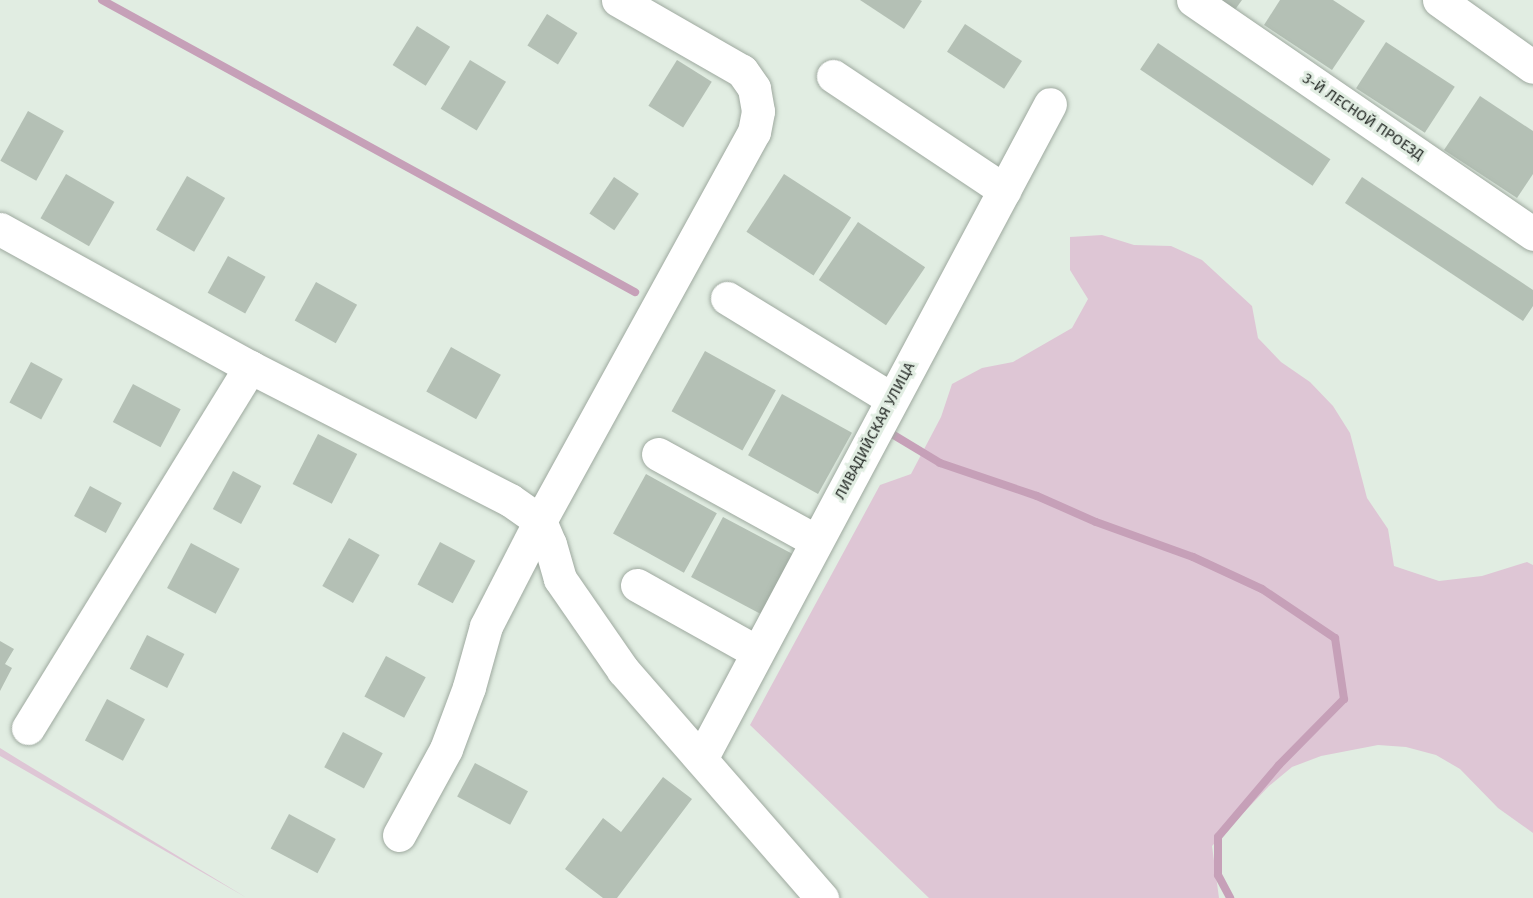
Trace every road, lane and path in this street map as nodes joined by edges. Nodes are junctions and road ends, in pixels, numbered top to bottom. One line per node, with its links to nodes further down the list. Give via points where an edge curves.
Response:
1 (618, 0): 14 (street, via 742,71 754,88 758,111 754,132)
2 (1193, 0): 9 (street, 3-Й ЛЕСНОЙ ПРОЕЗД)
3 (1439, 0): 4 (street)
4 (1533, 67)
5 (833, 76): 7 (street)
6 (1050, 104): 7 (street, ЛИВАДИЙСКАЯ УЛИЦА)
7 (1004, 190): 12 (street, ЛИВАДИЙСКАЯ УЛИЦА)
8 (0, 229): 11 (street)
9 (1533, 234)
10 (727, 298): 12 (street)
11 (250, 368): 14 (street, via 510,500); 18 (street)
12 (892, 399): 15 (street, ЛИВАДИЙСКАЯ УЛИЦА)
13 (658, 454): 15 (street)
14 (540, 521): 19 (street, via 560,579 623,670); 20 (street, via 486,626 447,749)
15 (816, 541): 17 (street, ЛИВАДИЙСКАЯ УЛИЦА)
16 (638, 585): 17 (street)
17 (757, 652): 19 (street, ЛИВАДИЙСКАЯ УЛИЦА)
18 (28, 728)
19 (701, 759): 21 (street)
20 (399, 835)
21 (822, 898)

